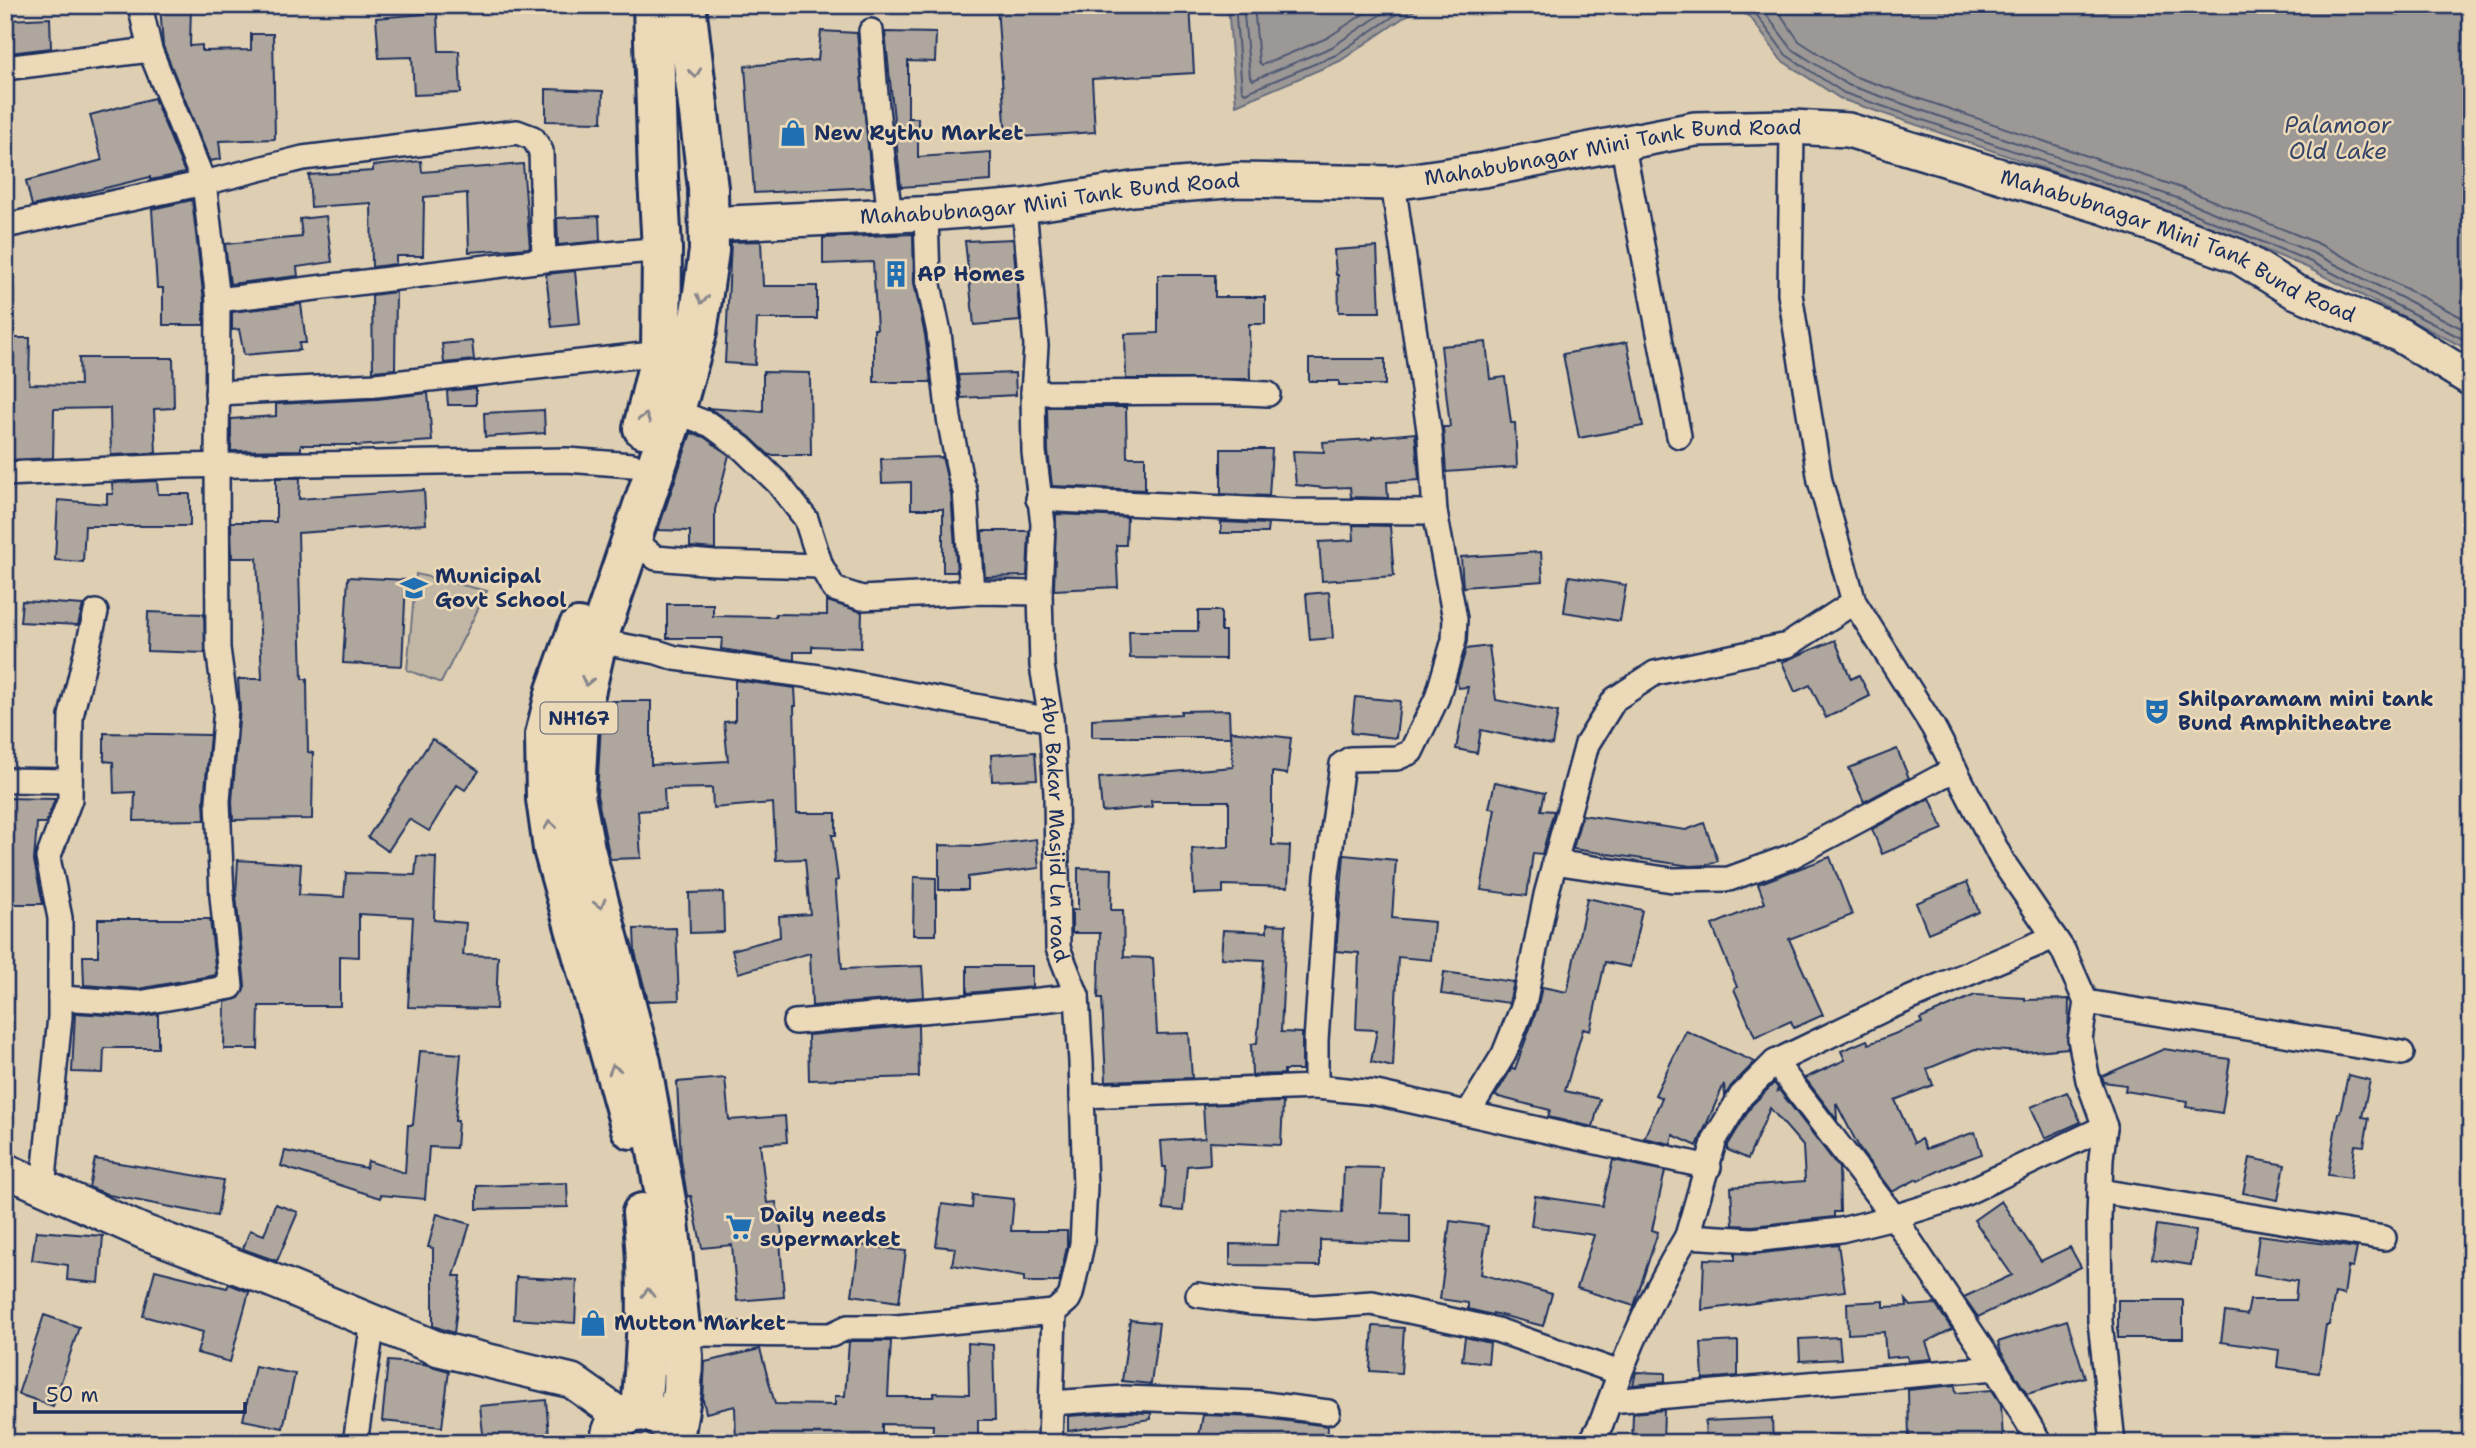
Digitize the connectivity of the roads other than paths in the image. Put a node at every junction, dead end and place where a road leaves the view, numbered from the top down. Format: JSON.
{"nodes":[{"id":1,"x":140,"y":5,"type":"edge"},
{"id":2,"x":653,"y":5,"type":"edge"},
{"id":3,"x":686,"y":5,"type":"edge"},
{"id":4,"x":871,"y":32,"type":"dead end"},
{"id":5,"x":150,"y":50,"type":"junction"},
{"id":6,"x":5,"y":68,"type":"edge"},
{"id":7,"x":1792,"y":127,"type":"junction"},
{"id":8,"x":1622,"y":142,"type":"junction"},
{"id":9,"x":204,"y":183,"type":"junction"},
{"id":10,"x":1393,"y":183,"type":"junction"},
{"id":11,"x":1024,"y":206,"type":"junction"},
{"id":12,"x":926,"y":214,"type":"junction"},
{"id":13,"x":890,"y":216,"type":"junction"},
{"id":14,"x":708,"y":224,"type":"junction"},
{"id":15,"x":5,"y":226,"type":"edge"},
{"id":16,"x":662,"y":238,"type":"junction"},
{"id":17,"x":544,"y":260,"type":"junction"},
{"id":18,"x":218,"y":300,"type":"junction"},
{"id":19,"x":661,"y":353,"type":"junction"},
{"id":20,"x":2471,"y":379,"type":"edge"},
{"id":21,"x":217,"y":393,"type":"junction"},
{"id":22,"x":1033,"y":393,"type":"junction"},
{"id":23,"x":1268,"y":394,"type":"dead end"},
{"id":24,"x":675,"y":411,"type":"junction"},
{"id":25,"x":1679,"y":436,"type":"dead end"},
{"id":26,"x":632,"y":465,"type":"junction"},
{"id":27,"x":216,"y":466,"type":"junction"},
{"id":28,"x":5,"y":474,"type":"edge"},
{"id":29,"x":1038,"y":499,"type":"junction"},
{"id":30,"x":1435,"y":512,"type":"junction"},
{"id":31,"x":632,"y":538,"type":"junction"},
{"id":32,"x":821,"y":566,"type":"junction"},
{"id":33,"x":972,"y":592,"type":"junction"},
{"id":34,"x":1040,"y":593,"type":"junction"},
{"id":35,"x":1854,"y":602,"type":"junction"},
{"id":36,"x":96,"y":612,"type":"dead end"},
{"id":37,"x":597,"y":641,"type":"junction"},
{"id":38,"x":1051,"y":720,"type":"junction"},
{"id":39,"x":1955,"y":769,"type":"junction"},
{"id":40,"x":5,"y":780,"type":"edge"},
{"id":41,"x":69,"y":781,"type":"junction"},
{"id":42,"x":1554,"y":862,"type":"junction"},
{"id":43,"x":2054,"y":937,"type":"junction"},
{"id":44,"x":1077,"y":996,"type":"junction"},
{"id":45,"x":60,"y":998,"type":"junction"},
{"id":46,"x":2086,"y":1002,"type":"junction"},
{"id":47,"x":795,"y":1022,"type":"dead end"},
{"id":48,"x":2402,"y":1053,"type":"dead end"},
{"id":49,"x":1775,"y":1062,"type":"junction"},
{"id":50,"x":1316,"y":1087,"type":"junction"},
{"id":51,"x":1082,"y":1096,"type":"junction"},
{"id":52,"x":1468,"y":1112,"type":"junction"},
{"id":53,"x":2105,"y":1127,"type":"junction"},
{"id":54,"x":1709,"y":1167,"type":"junction"},
{"id":55,"x":5,"y":1170,"type":"edge"},
{"id":56,"x":43,"y":1186,"type":"junction"},
{"id":57,"x":2100,"y":1191,"type":"junction"},
{"id":58,"x":1894,"y":1217,"type":"junction"},
{"id":59,"x":1687,"y":1236,"type":"junction"},
{"id":60,"x":2384,"y":1238,"type":"dead end"},
{"id":61,"x":1198,"y":1295,"type":"dead end"},
{"id":62,"x":1054,"y":1312,"type":"junction"},
{"id":63,"x":373,"y":1322,"type":"junction"},
{"id":64,"x":681,"y":1334,"type":"junction"},
{"id":65,"x":1995,"y":1368,"type":"junction"},
{"id":66,"x":1620,"y":1373,"type":"junction"},
{"id":67,"x":1610,"y":1401,"type":"junction"},
{"id":68,"x":1051,"y":1403,"type":"junction"},
{"id":69,"x":1328,"y":1412,"type":"dead end"},
{"id":70,"x":625,"y":1423,"type":"edge"},
{"id":71,"x":674,"y":1441,"type":"edge"},
{"id":72,"x":355,"y":1443,"type":"edge"},
{"id":73,"x":1050,"y":1443,"type":"edge"},
{"id":74,"x":1590,"y":1443,"type":"edge"},
{"id":75,"x":2039,"y":1443,"type":"edge"},
{"id":76,"x":2113,"y":1443,"type":"edge"}],
"edges":[{"from":1,"to":5,"type":"street"},
{"from":2,"to":16,"type":"highway","number":"NH167"},
{"from":3,"to":14,"type":"highway","number":"NH167","one_way":true},
{"from":4,"to":13,"type":"street"},
{"from":5,"to":6,"type":"street"},
{"from":5,"to":9,"type":"street"},
{"from":7,"to":8,"type":"street","name":"Mahabubnagar Mini Tank Bund Road"},
{"from":7,"to":20,"type":"street","name":"Mahabubnagar Mini Tank Bund Road"},
{"from":7,"to":35,"type":"street"},
{"from":8,"to":10,"type":"street","name":"Mahabubnagar Mini Tank Bund Road"},
{"from":8,"to":25,"type":"street"},
{"from":9,"to":15,"type":"street"},
{"from":9,"to":17,"type":"street"},
{"from":9,"to":18,"type":"street"},
{"from":10,"to":11,"type":"street","name":"Mahabubnagar Mini Tank Bund Road"},
{"from":10,"to":30,"type":"street"},
{"from":11,"to":12,"type":"street","name":"Mahabubnagar Mini Tank Bund Road"},
{"from":11,"to":22,"type":"street","name":"Abu Bakar Masjid Ln road"},
{"from":12,"to":13,"type":"street","name":"Mahabubnagar Mini Tank Bund Road"},
{"from":12,"to":33,"type":"street"},
{"from":13,"to":14,"type":"street","name":"Mahabubnagar Mini Tank Bund Road"},
{"from":14,"to":16,"type":"highway"},
{"from":14,"to":24,"type":"highway","number":"NH167","one_way":true},
{"from":16,"to":17,"type":"street"},
{"from":16,"to":19,"type":"highway","number":"NH167"},
{"from":17,"to":18,"type":"street"},
{"from":18,"to":21,"type":"street"},
{"from":19,"to":21,"type":"street"},
{"from":26,"to":19,"type":"highway","number":"NH167","one_way":true},
{"from":21,"to":27,"type":"street"},
{"from":22,"to":23,"type":"street"},
{"from":22,"to":29,"type":"street","name":"Abu Bakar Masjid Ln road"},
{"from":24,"to":31,"type":"highway","number":"NH167"},
{"from":24,"to":32,"type":"street"},
{"from":26,"to":27,"type":"street"},
{"from":70,"to":26,"type":"highway","number":"NH167","one_way":true},
{"from":27,"to":28,"type":"street"},
{"from":27,"to":45,"type":"street"},
{"from":29,"to":30,"type":"street"},
{"from":29,"to":34,"type":"street","name":"Abu Bakar Masjid Ln road"},
{"from":30,"to":50,"type":"street"},
{"from":31,"to":32,"type":"street"},
{"from":31,"to":37,"type":"highway","number":"NH167"},
{"from":32,"to":33,"type":"street"},
{"from":33,"to":34,"type":"street"},
{"from":34,"to":38,"type":"street","name":"Abu Bakar Masjid Ln road"},
{"from":35,"to":39,"type":"street"},
{"from":35,"to":42,"type":"street"},
{"from":36,"to":41,"type":"street"},
{"from":37,"to":38,"type":"street"},
{"from":37,"to":64,"type":"highway","number":"NH167","one_way":true},
{"from":38,"to":44,"type":"street","name":"Abu Bakar Masjid Ln road"},
{"from":39,"to":42,"type":"street"},
{"from":39,"to":43,"type":"street"},
{"from":40,"to":41,"type":"street"},
{"from":41,"to":45,"type":"street"},
{"from":42,"to":52,"type":"street"},
{"from":43,"to":46,"type":"street"},
{"from":43,"to":49,"type":"street"},
{"from":44,"to":47,"type":"street"},
{"from":44,"to":51,"type":"street","name":"Abu Bakar Masjid Ln road"},
{"from":45,"to":56,"type":"street"},
{"from":46,"to":48,"type":"street"},
{"from":46,"to":53,"type":"street"},
{"from":49,"to":54,"type":"street"},
{"from":49,"to":58,"type":"street"},
{"from":50,"to":51,"type":"street"},
{"from":50,"to":52,"type":"street"},
{"from":51,"to":62,"type":"street","name":"Abu Bakar Masjid Ln road"},
{"from":52,"to":54,"type":"street"},
{"from":53,"to":57,"type":"street"},
{"from":53,"to":58,"type":"street"},
{"from":54,"to":59,"type":"street"},
{"from":55,"to":56,"type":"street"},
{"from":56,"to":63,"type":"street"},
{"from":57,"to":60,"type":"street"},
{"from":57,"to":76,"type":"street"},
{"from":58,"to":59,"type":"street"},
{"from":58,"to":65,"type":"street"},
{"from":59,"to":66,"type":"street"},
{"from":61,"to":66,"type":"street"},
{"from":62,"to":64,"type":"street"},
{"from":62,"to":68,"type":"street"},
{"from":63,"to":70,"type":"street"},
{"from":63,"to":72,"type":"street"},
{"from":64,"to":71,"type":"highway","number":"NH167"},
{"from":65,"to":67,"type":"street"},
{"from":65,"to":75,"type":"street"},
{"from":66,"to":67,"type":"street"},
{"from":67,"to":74,"type":"street"},
{"from":68,"to":69,"type":"street"},
{"from":68,"to":73,"type":"street"},
{"from":70,"to":71,"type":"highway","number":"NH167"}]}
